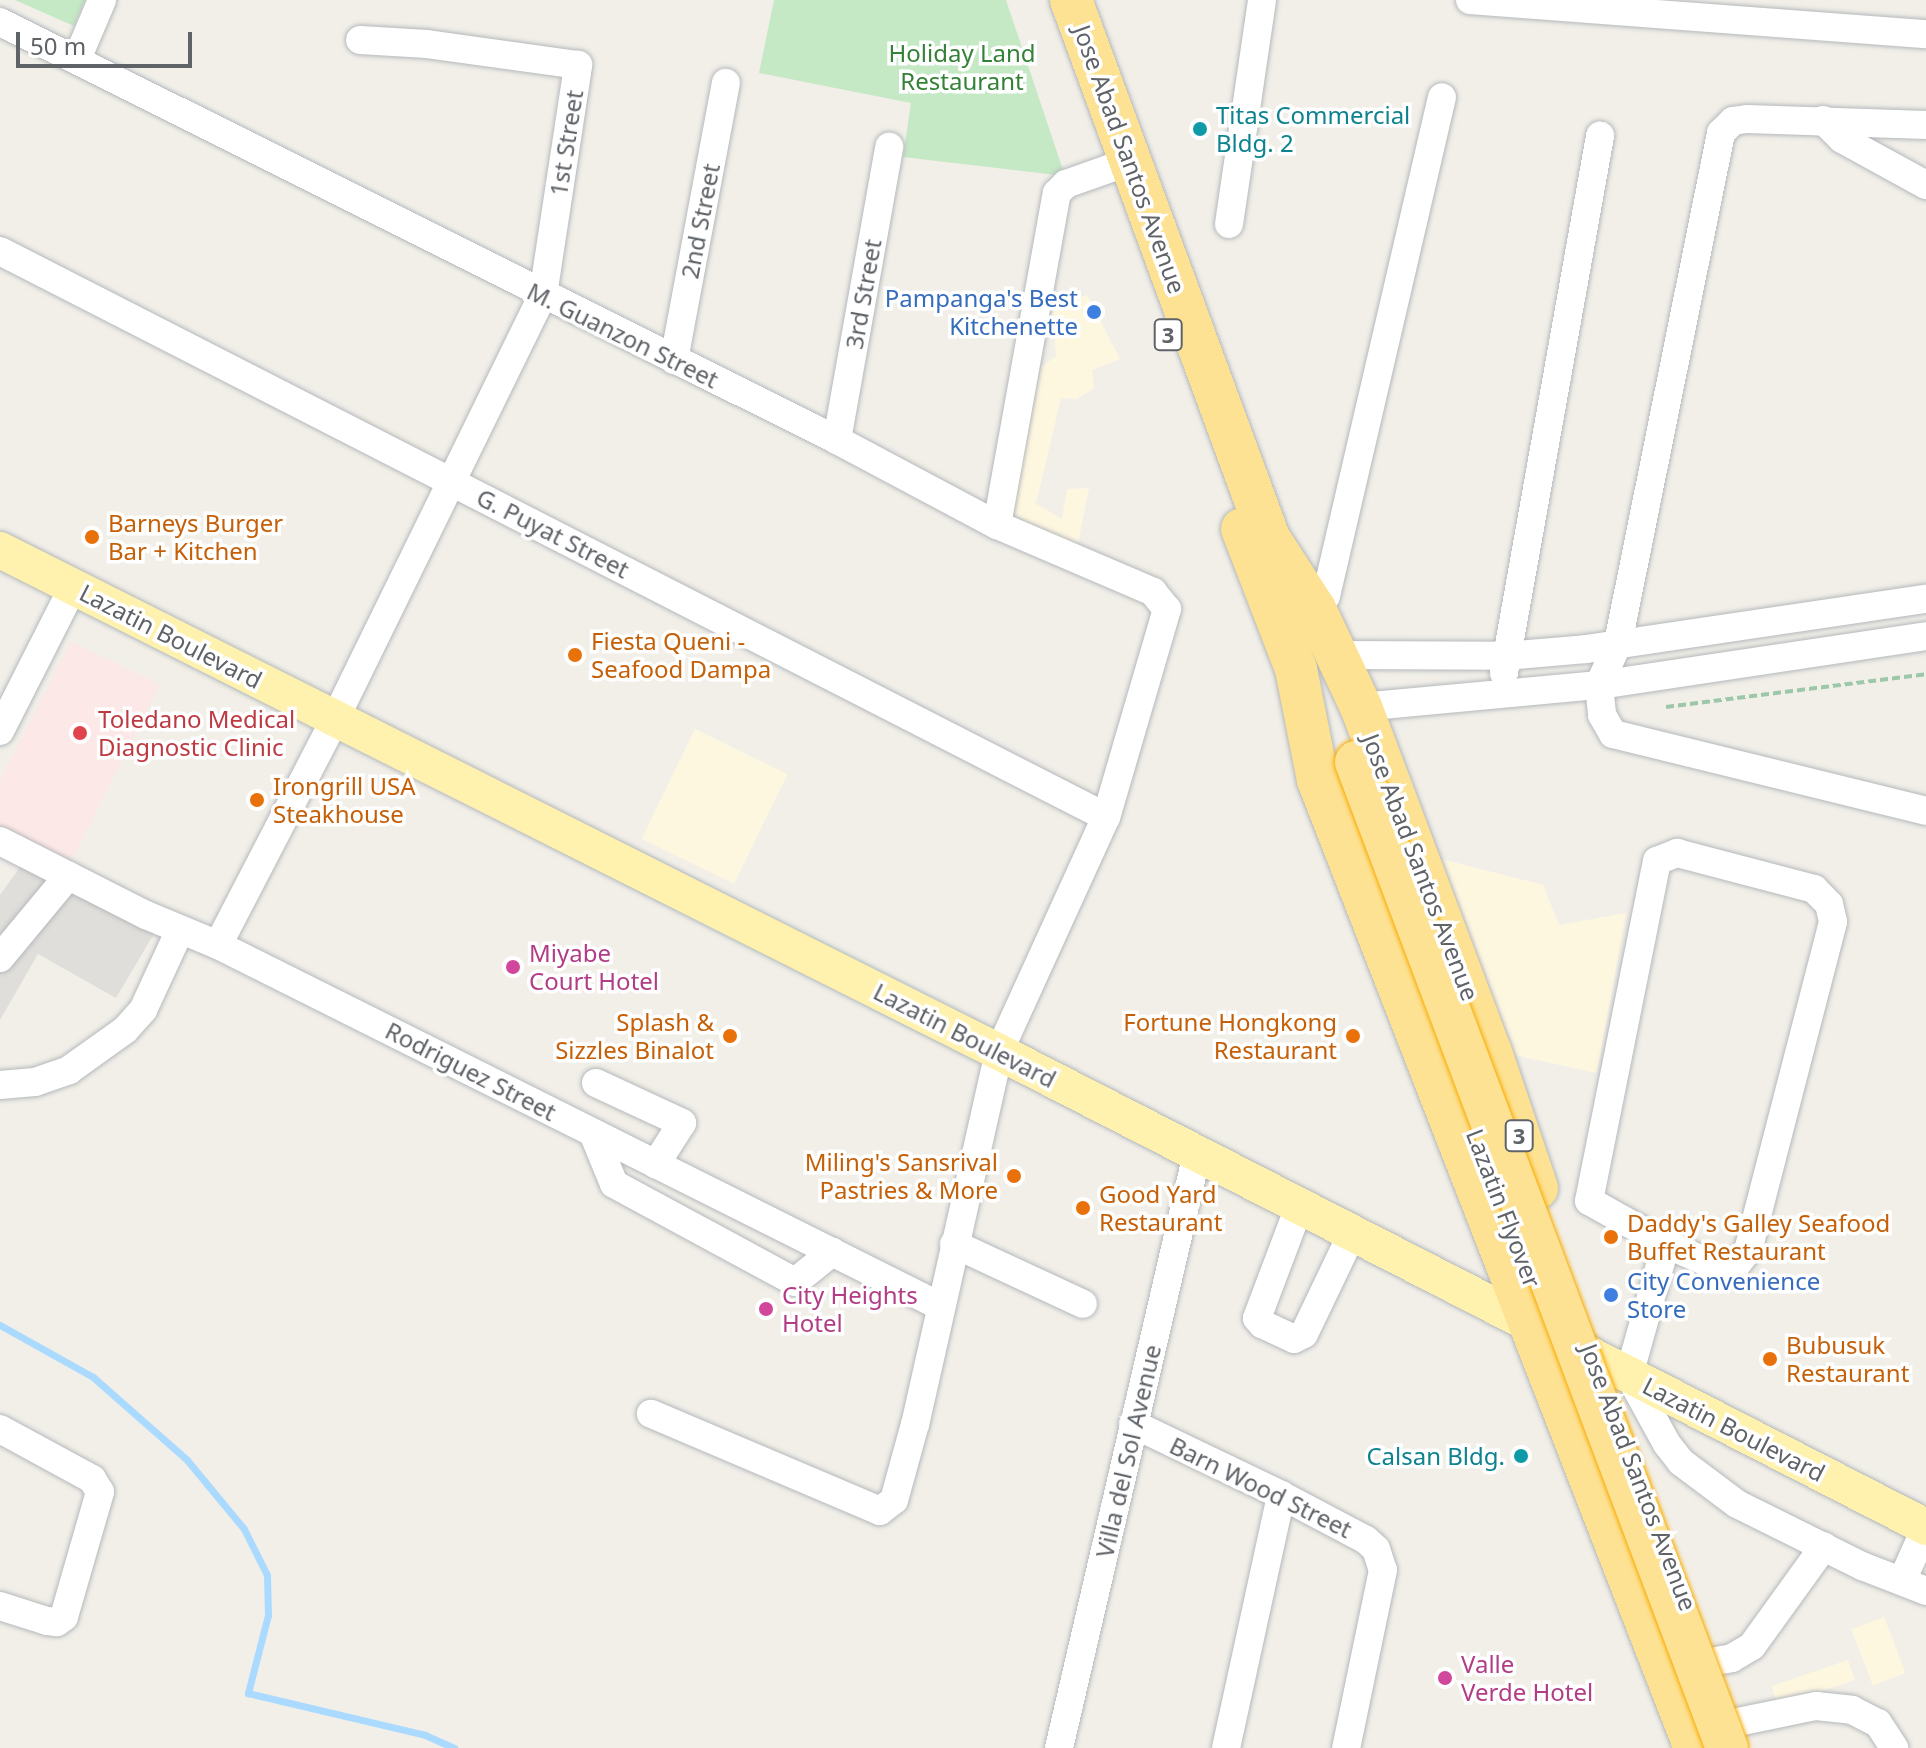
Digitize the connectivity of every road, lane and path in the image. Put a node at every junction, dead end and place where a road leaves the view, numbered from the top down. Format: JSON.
{"nodes":[{"id":1,"x":102,"y":0,"type":"edge"},
{"id":2,"x":1042,"y":0,"type":"edge"},
{"id":3,"x":1071,"y":0,"type":"edge"},
{"id":4,"x":1262,"y":0,"type":"edge"},
{"id":5,"x":1470,"y":0,"type":"edge"},
{"id":6,"x":1518,"y":1,"type":"edge"},
{"id":7,"x":0,"y":22,"type":"edge"},
{"id":8,"x":1926,"y":34,"type":"edge"},
{"id":9,"x":360,"y":40,"type":"dead end"},
{"id":10,"x":77,"y":59,"type":"junction"},
{"id":11,"x":726,"y":83,"type":"dead end"},
{"id":12,"x":1442,"y":97,"type":"dead end"},
{"id":13,"x":1823,"y":120,"type":"junction"},
{"id":14,"x":1926,"y":125,"type":"edge"},
{"id":15,"x":1600,"y":136,"type":"dead end"},
{"id":16,"x":889,"y":147,"type":"dead end"},
{"id":17,"x":1118,"y":164,"type":"junction"},
{"id":18,"x":1926,"y":185,"type":"edge"},
{"id":19,"x":1229,"y":224,"type":"dead end"},
{"id":20,"x":0,"y":251,"type":"edge"},
{"id":21,"x":543,"y":295,"type":"junction"},
{"id":22,"x":674,"y":360,"type":"junction"},
{"id":23,"x":837,"y":440,"type":"junction"},
{"id":24,"x":452,"y":481,"type":"junction"},
{"id":25,"x":997,"y":525,"type":"junction"},
{"id":26,"x":1269,"y":538,"type":"junction"},
{"id":27,"x":0,"y":550,"type":"edge"},
{"id":28,"x":73,"y":587,"type":"junction"},
{"id":29,"x":1926,"y":599,"type":"edge"},
{"id":30,"x":1315,"y":609,"type":"junction"},
{"id":31,"x":1926,"y":636,"type":"edge"},
{"id":32,"x":1618,"y":643,"type":"junction"},
{"id":33,"x":1339,"y":655,"type":"junction"},
{"id":34,"x":1505,"y":656,"type":"junction"},
{"id":35,"x":1296,"y":669,"type":"junction"},
{"id":36,"x":1926,"y":674,"type":"edge"},
{"id":37,"x":1599,"y":685,"type":"junction"},
{"id":38,"x":1503,"y":694,"type":"junction"},
{"id":39,"x":1361,"y":707,"type":"junction"},
{"id":40,"x":1666,"y":707,"type":"dead end"},
{"id":41,"x":335,"y":719,"type":"junction"},
{"id":42,"x":0,"y":731,"type":"edge"},
{"id":43,"x":1347,"y":766,"type":"junction"},
{"id":44,"x":1926,"y":811,"type":"edge"},
{"id":45,"x":1106,"y":817,"type":"junction"},
{"id":46,"x":0,"y":841,"type":"edge"},
{"id":47,"x":68,"y":876,"type":"junction"},
{"id":48,"x":180,"y":930,"type":"junction"},
{"id":49,"x":218,"y":945,"type":"junction"},
{"id":50,"x":0,"y":958,"type":"edge"},
{"id":51,"x":999,"y":1052,"type":"junction"},
{"id":52,"x":596,"y":1083,"type":"dead end"},
{"id":53,"x":0,"y":1085,"type":"edge"},
{"id":54,"x":593,"y":1133,"type":"junction"},
{"id":55,"x":1197,"y":1154,"type":"junction"},
{"id":56,"x":656,"y":1164,"type":"junction"},
{"id":57,"x":1299,"y":1207,"type":"junction"},
{"id":58,"x":1352,"y":1234,"type":"junction"},
{"id":59,"x":954,"y":1244,"type":"junction"},
{"id":60,"x":1666,"y":1244,"type":"junction"},
{"id":61,"x":832,"y":1252,"type":"junction"},
{"id":62,"x":1083,"y":1304,"type":"dead end"},
{"id":63,"x":940,"y":1306,"type":"junction"},
{"id":64,"x":1531,"y":1327,"type":"junction"},
{"id":65,"x":1584,"y":1344,"type":"junction"},
{"id":66,"x":1629,"y":1375,"type":"junction"},
{"id":67,"x":1556,"y":1388,"type":"junction"},
{"id":68,"x":651,"y":1414,"type":"dead end"},
{"id":69,"x":1133,"y":1424,"type":"junction"},
{"id":70,"x":0,"y":1429,"type":"edge"},
{"id":71,"x":1281,"y":1495,"type":"junction"},
{"id":72,"x":1926,"y":1527,"type":"edge"},
{"id":73,"x":1824,"y":1546,"type":"junction"},
{"id":74,"x":1914,"y":1586,"type":"edge"},
{"id":75,"x":0,"y":1606,"type":"edge"},
{"id":76,"x":1710,"y":1662,"type":"junction"},
{"id":77,"x":1728,"y":1742,"type":"edge"},
{"id":78,"x":1059,"y":1748,"type":"edge"},
{"id":79,"x":1226,"y":1748,"type":"edge"},
{"id":80,"x":1346,"y":1748,"type":"edge"},
{"id":81,"x":1695,"y":1748,"type":"edge"},
{"id":82,"x":1894,"y":1748,"type":"edge"}],
"edges":[{"from":1,"to":10,"type":"street"},
{"from":2,"to":17,"type":"highway","name":"Jose Abad Santos Avenue","number":"3"},
{"from":3,"to":17,"type":"highway","name":"Jose Abad Santos Avenue","number":"3"},
{"from":4,"to":19,"type":"street"},
{"from":5,"to":6,"type":"street"},
{"from":6,"to":8,"type":"street"},
{"from":7,"to":10,"type":"street","name":"M. Guanzon Street"},
{"from":9,"to":21,"type":"street","name":"1st Street"},
{"from":10,"to":21,"type":"street","name":"M. Guanzon Street"},
{"from":11,"to":22,"type":"street","name":"2nd Street"},
{"from":12,"to":30,"type":"street"},
{"from":13,"to":14,"type":"street"},
{"from":13,"to":18,"type":"street"},
{"from":13,"to":32,"type":"street"},
{"from":15,"to":34,"type":"street"},
{"from":16,"to":23,"type":"street","name":"3rd Street"},
{"from":17,"to":25,"type":"street"},
{"from":17,"to":26,"type":"highway","name":"Jose Abad Santos Avenue","number":"3"},
{"from":17,"to":35,"type":"highway","name":"Jose Abad Santos Avenue","number":"3"},
{"from":20,"to":24,"type":"street","name":"G. Puyat Street"},
{"from":21,"to":22,"type":"street","name":"M. Guanzon Street"},
{"from":21,"to":24,"type":"street"},
{"from":22,"to":23,"type":"street","name":"M. Guanzon Street"},
{"from":23,"to":25,"type":"street","name":"M. Guanzon Street"},
{"from":24,"to":41,"type":"street"},
{"from":24,"to":45,"type":"street","name":"G. Puyat Street"},
{"from":25,"to":45,"type":"street","name":"M. Guanzon Street"},
{"from":26,"to":30,"type":"highway","name":"Jose Abad Santos Avenue","number":"3"},
{"from":26,"to":43,"type":"highway","name":"Lazatin Flyover","number":"3"},
{"from":27,"to":28,"type":"main road","name":"Lazatin Boulevard"},
{"from":28,"to":41,"type":"main road","name":"Lazatin Boulevard"},
{"from":28,"to":42,"type":"street"},
{"from":29,"to":32,"type":"street"},
{"from":30,"to":33,"type":"highway","name":"Jose Abad Santos Avenue","number":"3"},
{"from":31,"to":37,"type":"street"},
{"from":32,"to":34,"type":"street"},
{"from":32,"to":37,"type":"street"},
{"from":33,"to":34,"type":"street"},
{"from":33,"to":39,"type":"highway","name":"Jose Abad Santos Avenue","number":"3"},
{"from":34,"to":38,"type":"street"},
{"from":35,"to":43,"type":"highway","name":"Lazatin Flyover","number":"3"},
{"from":35,"to":64,"type":"highway","name":"Jose Abad Santos Avenue","number":"3"},
{"from":36,"to":40,"type":"path"},
{"from":37,"to":38,"type":"street"},
{"from":37,"to":44,"type":"street"},
{"from":38,"to":39,"type":"street"},
{"from":39,"to":65,"type":"highway","name":"Jose Abad Santos Avenue","number":"3"},
{"from":41,"to":49,"type":"street"},
{"from":41,"to":51,"type":"main road","name":"Lazatin Boulevard"},
{"from":43,"to":77,"type":"highway","name":"Lazatin Flyover","number":"3"},
{"from":45,"to":51,"type":"street"},
{"from":46,"to":47,"type":"street","name":"Rodriguez Street"},
{"from":47,"to":48,"type":"street","name":"Rodriguez Street"},
{"from":47,"to":50,"type":"street"},
{"from":48,"to":49,"type":"street","name":"Rodriguez Street"},
{"from":48,"to":53,"type":"street"},
{"from":49,"to":54,"type":"street","name":"Rodriguez Street"},
{"from":51,"to":55,"type":"main road","name":"Lazatin Boulevard"},
{"from":51,"to":59,"type":"street"},
{"from":52,"to":56,"type":"street"},
{"from":54,"to":56,"type":"street","name":"Rodriguez Street"},
{"from":54,"to":61,"type":"street"},
{"from":55,"to":57,"type":"main road","name":"Lazatin Boulevard"},
{"from":55,"to":69,"type":"street","name":"Villa del Sol Avenue"},
{"from":56,"to":61,"type":"street","name":"Rodriguez Street"},
{"from":57,"to":58,"type":"main road","name":"Lazatin Boulevard"},
{"from":57,"to":58,"type":"street"},
{"from":58,"to":64,"type":"main road","name":"Lazatin Boulevard"},
{"from":59,"to":62,"type":"street"},
{"from":59,"to":63,"type":"street"},
{"from":60,"to":60,"type":"street"},
{"from":60,"to":66,"type":"street"},
{"from":61,"to":63,"type":"street","name":"Rodriguez Street"},
{"from":63,"to":68,"type":"street"},
{"from":64,"to":65,"type":"main road","name":"Lazatin Boulevard"},
{"from":64,"to":67,"type":"highway","name":"Jose Abad Santos Avenue","number":"3"},
{"from":65,"to":66,"type":"main road","name":"Lazatin Boulevard"},
{"from":65,"to":67,"type":"highway"},
{"from":65,"to":76,"type":"highway","name":"Jose Abad Santos Avenue","number":"3"},
{"from":66,"to":72,"type":"main road","name":"Lazatin Boulevard"},
{"from":66,"to":73,"type":"street"},
{"from":67,"to":81,"type":"highway","name":"Jose Abad Santos Avenue","number":"3"},
{"from":69,"to":71,"type":"street","name":"Barn Wood Street"},
{"from":69,"to":78,"type":"street","name":"Villa del Sol Avenue"},
{"from":70,"to":75,"type":"street"},
{"from":71,"to":79,"type":"street"},
{"from":71,"to":80,"type":"street","name":"Barn Wood Street"},
{"from":72,"to":74,"type":"street"},
{"from":73,"to":74,"type":"street"},
{"from":73,"to":76,"type":"street"},
{"from":76,"to":77,"type":"highway","name":"Jose Abad Santos Avenue","number":"3"},
{"from":77,"to":82,"type":"street"}]}
